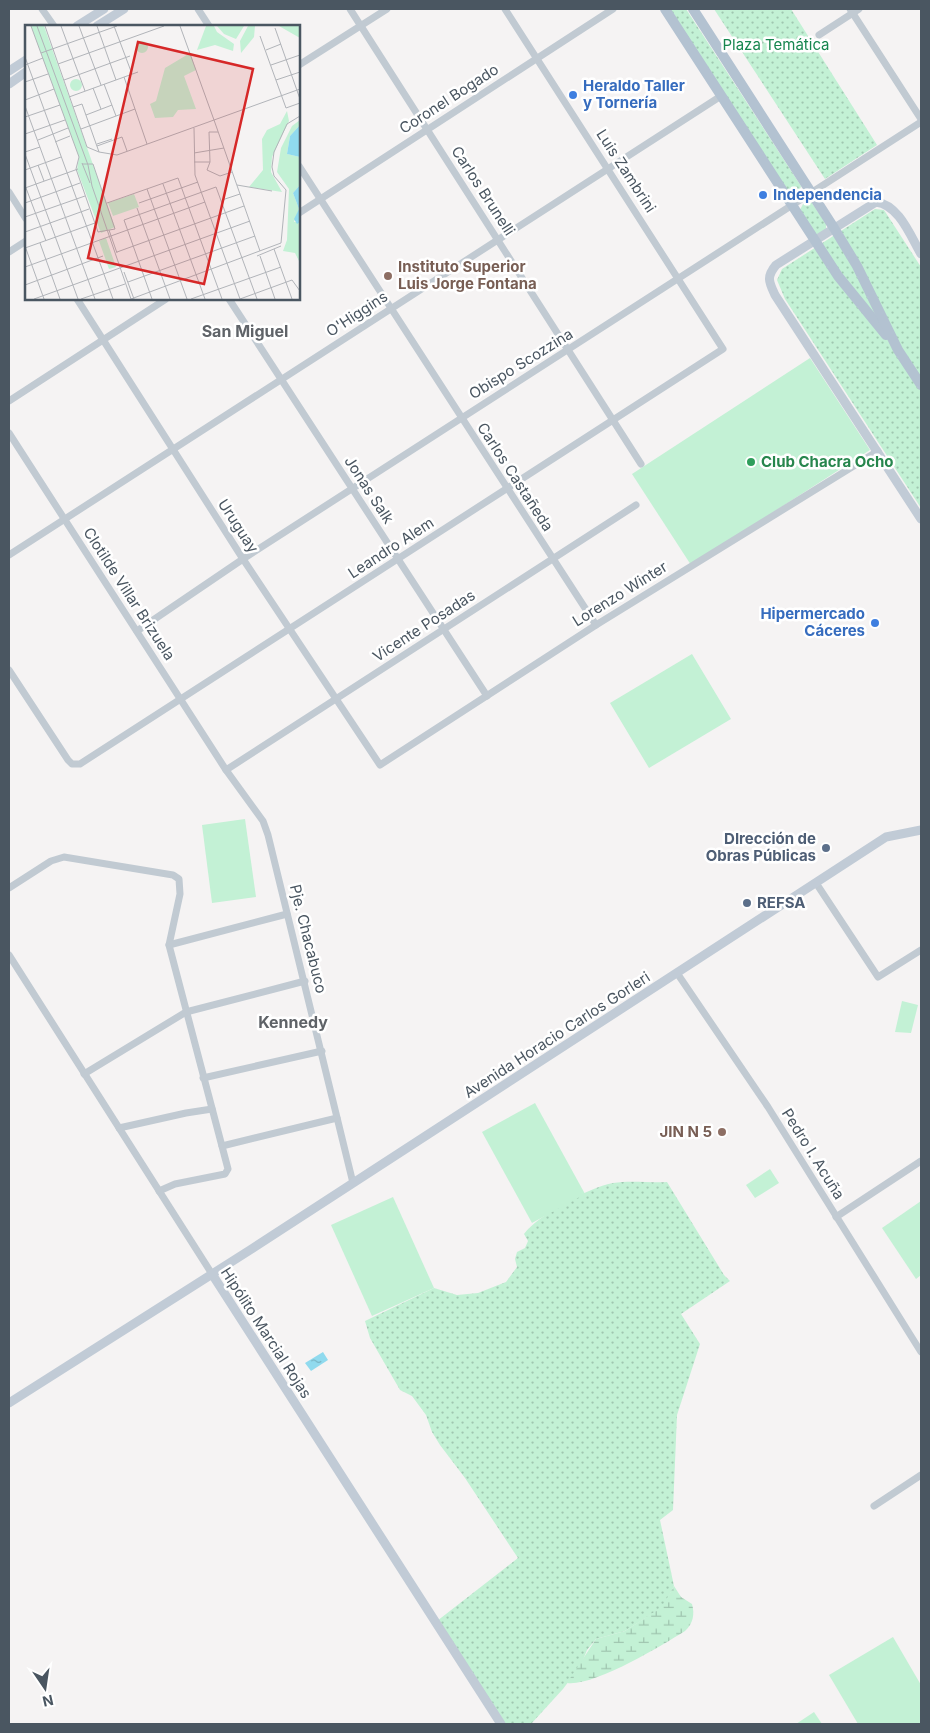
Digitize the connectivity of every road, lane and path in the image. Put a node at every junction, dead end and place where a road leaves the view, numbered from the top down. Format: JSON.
{"nodes":[{"id":1,"x":42,"y":9,"type":"edge"},
{"id":2,"x":104,"y":9,"type":"edge"},
{"id":3,"x":124,"y":9,"type":"edge"},
{"id":4,"x":198,"y":9,"type":"edge"},
{"id":5,"x":350,"y":9,"type":"edge"},
{"id":6,"x":387,"y":9,"type":"edge"},
{"id":7,"x":505,"y":9,"type":"edge"},
{"id":8,"x":614,"y":9,"type":"edge"},
{"id":9,"x":665,"y":9,"type":"edge"},
{"id":10,"x":693,"y":9,"type":"edge"},
{"id":11,"x":854,"y":10,"type":"edge"},
{"id":12,"x":53,"y":25,"type":"edge"},
{"id":13,"x":79,"y":25,"type":"edge"},
{"id":14,"x":99,"y":25,"type":"edge"},
{"id":15,"x":208,"y":25,"type":"edge"},
{"id":16,"x":360,"y":26,"type":"junction"},
{"id":17,"x":819,"y":35,"type":"dead end"},
{"id":18,"x":537,"y":58,"type":"junction"},
{"id":19,"x":25,"y":61,"type":"edge"},
{"id":20,"x":300,"y":64,"type":"edge"},
{"id":21,"x":9,"y":71,"type":"edge"},
{"id":22,"x":25,"y":73,"type":"edge"},
{"id":23,"x":9,"y":84,"type":"edge"},
{"id":24,"x":721,"y":96,"type":"junction"},
{"id":25,"x":921,"y":120,"type":"edge"},
{"id":26,"x":427,"y":129,"type":"junction"},
{"id":27,"x":300,"y":168,"type":"edge"},
{"id":28,"x":608,"y":169,"type":"junction"},
{"id":29,"x":9,"y":192,"type":"edge"},
{"id":30,"x":812,"y":193,"type":"junction"},
{"id":31,"x":320,"y":199,"type":"junction"},
{"id":32,"x":791,"y":206,"type":"junction"},
{"id":33,"x":300,"y":212,"type":"edge"},
{"id":34,"x":25,"y":217,"type":"edge"},
{"id":35,"x":834,"y":228,"type":"junction"},
{"id":36,"x":498,"y":240,"type":"junction"},
{"id":37,"x":815,"y":241,"type":"junction"},
{"id":38,"x":25,"y":242,"type":"edge"},
{"id":39,"x":9,"y":252,"type":"edge"},
{"id":40,"x":921,"y":254,"type":"edge"},
{"id":41,"x":679,"y":279,"type":"junction"},
{"id":42,"x":78,"y":300,"type":"edge"},
{"id":43,"x":164,"y":300,"type":"edge"},
{"id":44,"x":230,"y":300,"type":"edge"},
{"id":45,"x":390,"y":309,"type":"junction"},
{"id":46,"x":103,"y":339,"type":"junction"},
{"id":47,"x":723,"y":349,"type":"joint"},
{"id":48,"x":570,"y":350,"type":"junction"},
{"id":49,"x":898,"y":350,"type":"junction"},
{"id":50,"x":281,"y":380,"type":"junction"},
{"id":51,"x":921,"y":385,"type":"edge"},
{"id":52,"x":9,"y":400,"type":"edge"},
{"id":53,"x":460,"y":418,"type":"junction"},
{"id":54,"x":613,"y":420,"type":"junction"},
{"id":55,"x":9,"y":433,"type":"edge"},
{"id":56,"x":173,"y":449,"type":"junction"},
{"id":57,"x":878,"y":451,"type":"junction"},
{"id":58,"x":641,"y":464,"type":"dead end"},
{"id":59,"x":352,"y":489,"type":"junction"},
{"id":60,"x":507,"y":490,"type":"junction"},
{"id":61,"x":636,"y":506,"type":"dead end"},
{"id":62,"x":64,"y":519,"type":"junction"},
{"id":63,"x":921,"y":519,"type":"edge"},
{"id":64,"x":9,"y":555,"type":"edge"},
{"id":65,"x":242,"y":559,"type":"junction"},
{"id":66,"x":552,"y":559,"type":"junction"},
{"id":67,"x":398,"y":560,"type":"junction"},
{"id":68,"x":596,"y":625,"type":"junction"},
{"id":69,"x":290,"y":630,"type":"junction"},
{"id":70,"x":444,"y":630,"type":"junction"},
{"id":71,"x":137,"y":631,"type":"junction"},
{"id":72,"x":9,"y":672,"type":"edge"},
{"id":73,"x":487,"y":696,"type":"junction"},
{"id":74,"x":336,"y":699,"type":"junction"},
{"id":75,"x":181,"y":700,"type":"junction"},
{"id":76,"x":380,"y":765,"type":"joint"},
{"id":77,"x":226,"y":770,"type":"junction"},
{"id":78,"x":921,"y":830,"type":"edge"},
{"id":79,"x":816,"y":883,"type":"junction"},
{"id":80,"x":9,"y":888,"type":"edge"},
{"id":81,"x":287,"y":914,"type":"junction"},
{"id":82,"x":169,"y":945,"type":"junction"},
{"id":83,"x":921,"y":950,"type":"edge"},
{"id":84,"x":9,"y":955,"type":"edge"},
{"id":85,"x":677,"y":973,"type":"junction"},
{"id":86,"x":305,"y":981,"type":"junction"},
{"id":87,"x":186,"y":1012,"type":"junction"},
{"id":88,"x":322,"y":1051,"type":"junction"},
{"id":89,"x":84,"y":1074,"type":"junction"},
{"id":90,"x":203,"y":1078,"type":"junction"},
{"id":91,"x":212,"y":1109,"type":"junction"},
{"id":92,"x":337,"y":1118,"type":"junction"},
{"id":93,"x":118,"y":1128,"type":"junction"},
{"id":94,"x":222,"y":1146,"type":"junction"},
{"id":95,"x":921,"y":1161,"type":"edge"},
{"id":96,"x":353,"y":1184,"type":"junction"},
{"id":97,"x":159,"y":1191,"type":"junction"},
{"id":98,"x":836,"y":1217,"type":"junction"},
{"id":99,"x":212,"y":1274,"type":"junction"},
{"id":100,"x":921,"y":1352,"type":"edge"},
{"id":101,"x":9,"y":1403,"type":"edge"},
{"id":102,"x":920,"y":1478,"type":"edge"},
{"id":103,"x":874,"y":1506,"type":"dead end"},
{"id":104,"x":501,"y":1724,"type":"edge"}],
"edges":[{"from":1,"to":12,"type":"street"},
{"from":2,"to":13,"type":"main road"},
{"from":3,"to":14,"type":"main road"},
{"from":4,"to":15,"type":"street"},
{"from":5,"to":16,"type":"street","name":"Carlos Brunelli"},
{"from":6,"to":16,"type":"street"},
{"from":7,"to":18,"type":"street","name":"Luis Zambrini"},
{"from":8,"to":18,"type":"street","name":"Coronel Bogado"},
{"from":9,"to":24,"type":"main road"},
{"from":10,"to":30,"type":"main road"},
{"from":11,"to":17,"type":"street"},
{"from":11,"to":25,"type":"street"},
{"from":16,"to":20,"type":"street"},
{"from":16,"to":26,"type":"street","name":"Carlos Brunelli"},
{"from":18,"to":26,"type":"street","name":"Coronel Bogado"},
{"from":18,"to":28,"type":"street","name":"Luis Zambrini"},
{"from":19,"to":21,"type":"main road"},
{"from":22,"to":23,"type":"main road"},
{"from":24,"to":28,"type":"street","name":"O'Higgins"},
{"from":24,"to":32,"type":"main road"},
{"from":25,"to":30,"type":"street","name":"Obispo Scozzina"},
{"from":26,"to":31,"type":"street","name":"Coronel Bogado"},
{"from":26,"to":36,"type":"street","name":"Carlos Brunelli"},
{"from":27,"to":31,"type":"street","name":"Carlos Castañeda"},
{"from":28,"to":36,"type":"street","name":"O'Higgins"},
{"from":28,"to":41,"type":"street","name":"Luis Zambrini"},
{"from":29,"to":34,"type":"street"},
{"from":30,"to":32,"type":"street","name":"Obispo Scozzina"},
{"from":30,"to":35,"type":"main road"},
{"from":31,"to":33,"type":"street","name":"Coronel Bogado"},
{"from":31,"to":45,"type":"street","name":"Carlos Castañeda"},
{"from":32,"to":37,"type":"main road"},
{"from":32,"to":41,"type":"street","name":"Obispo Scozzina"},
{"from":35,"to":37,"type":"main road"},
{"from":35,"to":40,"type":"main road"},
{"from":35,"to":49,"type":"main road"},
{"from":36,"to":45,"type":"street","name":"O'Higgins"},
{"from":36,"to":48,"type":"street","name":"Carlos Brunelli"},
{"from":37,"to":49,"type":"main road"},
{"from":37,"to":57,"type":"main road"},
{"from":38,"to":39,"type":"street"},
{"from":41,"to":47,"type":"street","name":"Luis Zambrini"},
{"from":41,"to":48,"type":"street","name":"Obispo Scozzina"},
{"from":42,"to":46,"type":"street","name":"Uruguay"},
{"from":43,"to":46,"type":"street"},
{"from":44,"to":50,"type":"street","name":"Jonas Salk"},
{"from":45,"to":50,"type":"street","name":"O'Higgins"},
{"from":45,"to":53,"type":"street","name":"Carlos Castañeda"},
{"from":46,"to":52,"type":"street"},
{"from":46,"to":56,"type":"street","name":"Uruguay"},
{"from":47,"to":54,"type":"street","name":"Leandro Alem"},
{"from":48,"to":53,"type":"street","name":"Obispo Scozzina"},
{"from":48,"to":54,"type":"street","name":"Carlos Brunelli"},
{"from":49,"to":51,"type":"main road"},
{"from":50,"to":56,"type":"street","name":"O'Higgins"},
{"from":50,"to":59,"type":"street","name":"Jonas Salk"},
{"from":53,"to":59,"type":"street","name":"Obispo Scozzina"},
{"from":53,"to":60,"type":"street","name":"Carlos Castañeda"},
{"from":54,"to":58,"type":"street","name":"Carlos Brunelli"},
{"from":54,"to":60,"type":"street","name":"Leandro Alem"},
{"from":55,"to":62,"type":"street","name":"Clotilde Villar Brizuela"},
{"from":56,"to":62,"type":"street","name":"O'Higgins"},
{"from":56,"to":65,"type":"street","name":"Uruguay"},
{"from":57,"to":63,"type":"main road"},
{"from":57,"to":68,"type":"street","name":"Lorenzo Winter"},
{"from":59,"to":65,"type":"street","name":"Obispo Scozzina"},
{"from":59,"to":67,"type":"street","name":"Jonas Salk"},
{"from":60,"to":66,"type":"street","name":"Carlos Castañeda"},
{"from":60,"to":67,"type":"street","name":"Leandro Alem"},
{"from":61,"to":66,"type":"street","name":"Vicente Posadas"},
{"from":62,"to":64,"type":"street","name":"O'Higgins"},
{"from":62,"to":71,"type":"street","name":"Clotilde Villar Brizuela"},
{"from":65,"to":69,"type":"street","name":"Uruguay"},
{"from":65,"to":71,"type":"street","name":"Obispo Scozzina"},
{"from":66,"to":68,"type":"street","name":"Carlos Castañeda"},
{"from":66,"to":70,"type":"street","name":"Vicente Posadas"},
{"from":67,"to":69,"type":"street","name":"Leandro Alem"},
{"from":67,"to":70,"type":"street","name":"Jonas Salk"},
{"from":68,"to":73,"type":"street","name":"Lorenzo Winter"},
{"from":69,"to":74,"type":"street","name":"Uruguay"},
{"from":69,"to":75,"type":"street","name":"Leandro Alem"},
{"from":70,"to":73,"type":"street","name":"Jonas Salk"},
{"from":70,"to":74,"type":"street","name":"Vicente Posadas"},
{"from":71,"to":75,"type":"street","name":"Clotilde Villar Brizuela"},
{"from":72,"to":75,"type":"street","name":"Leandro Alem"},
{"from":73,"to":76,"type":"street","name":"Lorenzo Winter"},
{"from":74,"to":76,"type":"street","name":"Uruguay"},
{"from":74,"to":77,"type":"street","name":"Vicente Posadas"},
{"from":75,"to":77,"type":"street","name":"Clotilde Villar Brizuela"},
{"from":77,"to":81,"type":"street","name":"Pje. Chacabuco"},
{"from":78,"to":79,"type":"main road","name":"Avenida Horacio Carlos Gorleri"},
{"from":79,"to":83,"type":"street"},
{"from":79,"to":85,"type":"main road","name":"Avenida Horacio Carlos Gorleri"},
{"from":80,"to":82,"type":"street"},
{"from":81,"to":82,"type":"street"},
{"from":81,"to":86,"type":"street","name":"Pje. Chacabuco"},
{"from":82,"to":87,"type":"street"},
{"from":84,"to":89,"type":"street","name":"Hipólito Marcial Rojas"},
{"from":85,"to":96,"type":"main road","name":"Avenida Horacio Carlos Gorleri"},
{"from":85,"to":98,"type":"street","name":"Pedro I. Acuña"},
{"from":86,"to":87,"type":"street"},
{"from":86,"to":88,"type":"street","name":"Pje. Chacabuco"},
{"from":87,"to":89,"type":"street"},
{"from":87,"to":90,"type":"street"},
{"from":88,"to":90,"type":"street"},
{"from":88,"to":92,"type":"street","name":"Pje. Chacabuco"},
{"from":89,"to":93,"type":"street","name":"Hipólito Marcial Rojas"},
{"from":90,"to":91,"type":"street"},
{"from":91,"to":93,"type":"street"},
{"from":91,"to":94,"type":"street"},
{"from":92,"to":94,"type":"street"},
{"from":92,"to":96,"type":"street","name":"Pje. Chacabuco"},
{"from":93,"to":97,"type":"street","name":"Hipólito Marcial Rojas"},
{"from":94,"to":97,"type":"street"},
{"from":95,"to":98,"type":"street"},
{"from":96,"to":99,"type":"main road","name":"Avenida Horacio Carlos Gorleri"},
{"from":97,"to":99,"type":"street","name":"Hipólito Marcial Rojas"},
{"from":98,"to":100,"type":"street","name":"Pedro I. Acuña"},
{"from":99,"to":101,"type":"main road","name":"Avenida Horacio Carlos Gorleri"},
{"from":99,"to":104,"type":"main road","name":"Hipólito Marcial Rojas"},
{"from":102,"to":103,"type":"street"}]}
